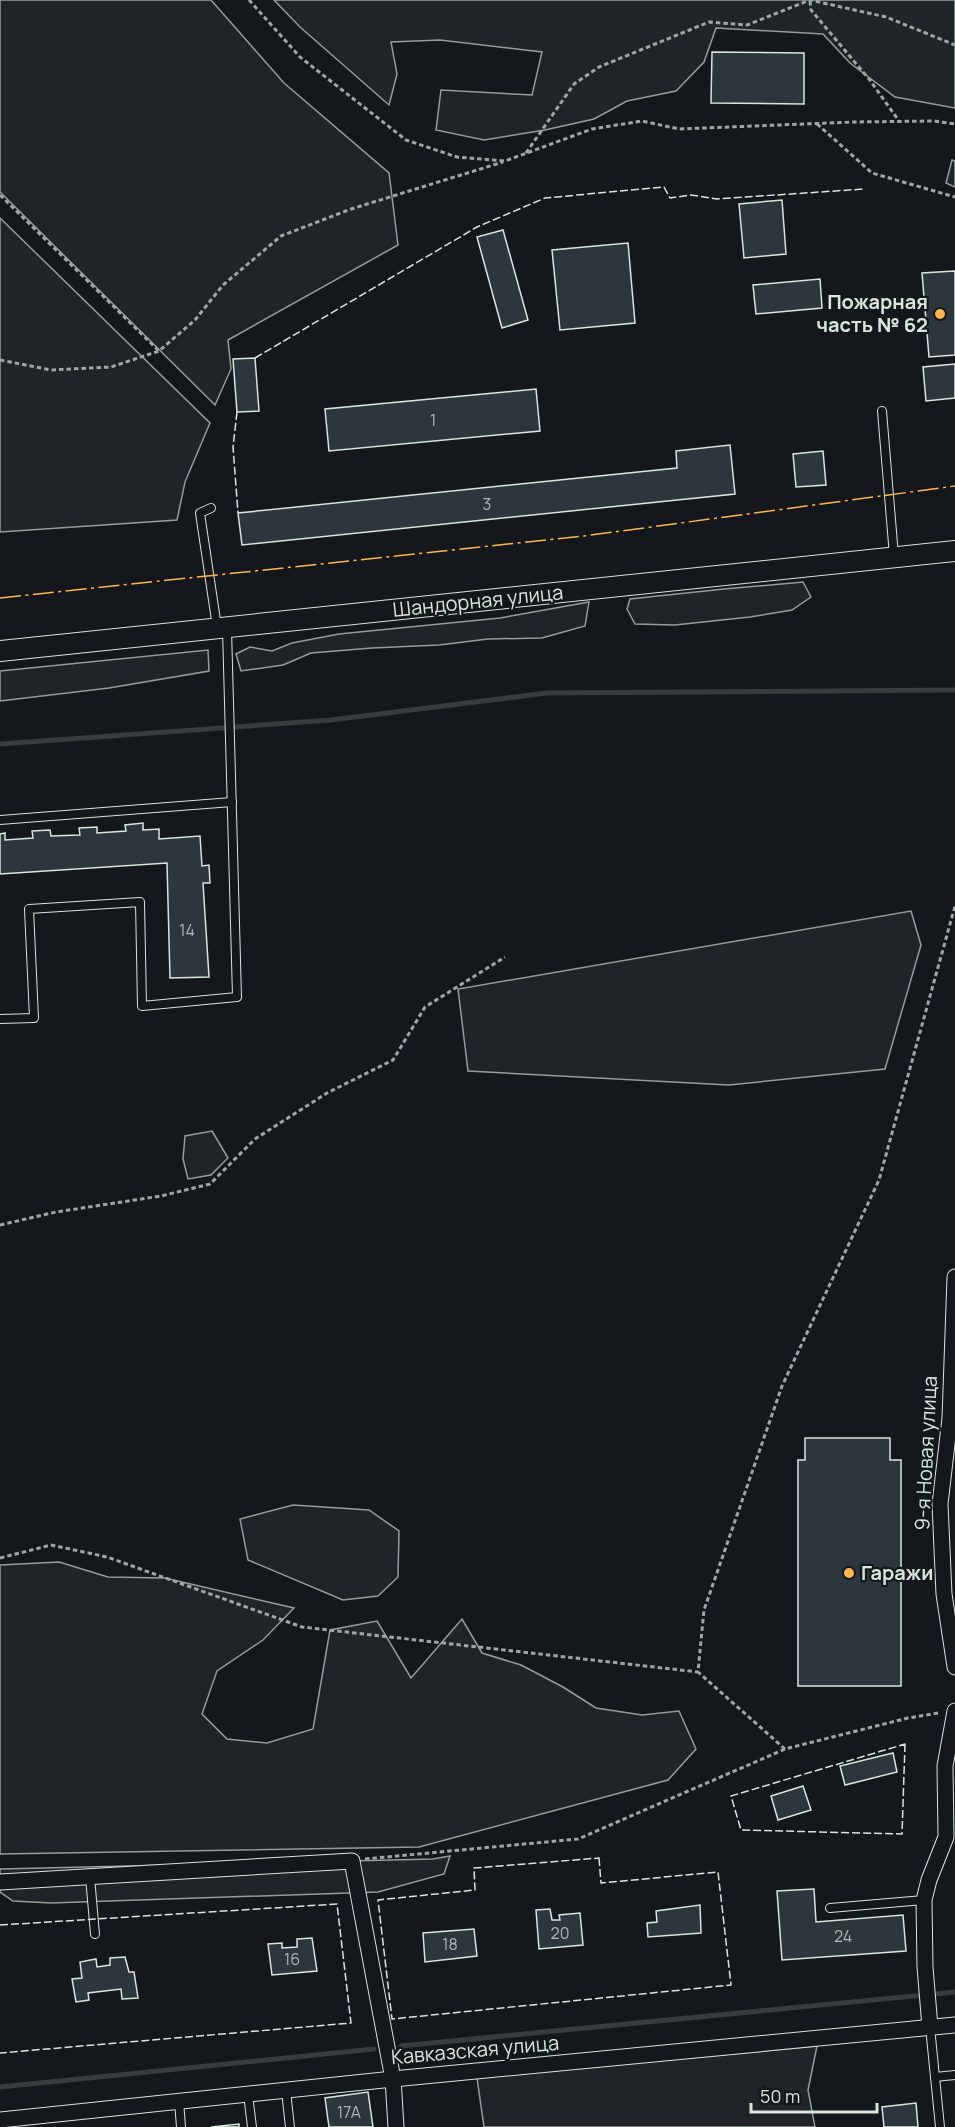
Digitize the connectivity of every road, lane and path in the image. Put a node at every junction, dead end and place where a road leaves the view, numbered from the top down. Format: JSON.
{"nodes":[{"id":1,"x":249,"y":0,"type":"edge"},
{"id":2,"x":810,"y":0,"type":"edge"},
{"id":3,"x":955,"y":45,"type":"edge"},
{"id":4,"x":899,"y":121,"type":"junction"},
{"id":5,"x":816,"y":124,"type":"junction"},
{"id":6,"x":955,"y":124,"type":"edge"},
{"id":7,"x":525,"y":154,"type":"junction"},
{"id":8,"x":505,"y":161,"type":"junction"},
{"id":9,"x":0,"y":195,"type":"edge"},
{"id":10,"x":955,"y":197,"type":"edge"},
{"id":11,"x":159,"y":351,"type":"junction"},
{"id":12,"x":0,"y":360,"type":"edge"},
{"id":13,"x":882,"y":411,"type":"dead end"},
{"id":14,"x":211,"y":508,"type":"dead end"},
{"id":15,"x":955,"y":551,"type":"edge"},
{"id":16,"x":894,"y":558,"type":"junction"},
{"id":17,"x":222,"y":628,"type":"junction"},
{"id":18,"x":0,"y":651,"type":"edge"},
{"id":19,"x":232,"y":802,"type":"junction"},
{"id":20,"x":0,"y":820,"type":"edge"},
{"id":21,"x":955,"y":906,"type":"edge"},
{"id":22,"x":505,"y":957,"type":"dead end"},
{"id":23,"x":0,"y":1019,"type":"edge"},
{"id":24,"x":0,"y":1225,"type":"edge"},
{"id":25,"x":955,"y":1277,"type":"edge"},
{"id":26,"x":0,"y":1558,"type":"edge"},
{"id":27,"x":950,"y":1594,"type":"edge"},
{"id":28,"x":955,"y":1667,"type":"edge"},
{"id":29,"x":698,"y":1672,"type":"junction"},
{"id":30,"x":949,"y":1712,"type":"edge"},
{"id":31,"x":785,"y":1749,"type":"junction"},
{"id":32,"x":955,"y":1823,"type":"edge"},
{"id":33,"x":946,"y":1837,"type":"junction"},
{"id":34,"x":352,"y":1861,"type":"junction"},
{"id":35,"x":90,"y":1876,"type":"junction"},
{"id":36,"x":0,"y":1882,"type":"edge"},
{"id":37,"x":924,"y":1900,"type":"junction"},
{"id":38,"x":830,"y":1908,"type":"dead end"},
{"id":39,"x":94,"y":1934,"type":"dead end"},
{"id":40,"x":930,"y":2021,"type":"junction"},
{"id":41,"x":955,"y":2025,"type":"edge"},
{"id":42,"x":955,"y":2075,"type":"edge"},
{"id":43,"x":935,"y":2077,"type":"junction"},
{"id":44,"x":393,"y":2079,"type":"junction"},
{"id":45,"x":286,"y":2091,"type":"junction"},
{"id":46,"x":248,"y":2094,"type":"junction"},
{"id":47,"x":179,"y":2102,"type":"junction"},
{"id":48,"x":0,"y":2120,"type":"edge"},
{"id":49,"x":181,"y":2127,"type":"edge"},
{"id":50,"x":252,"y":2127,"type":"edge"},
{"id":51,"x":290,"y":2127,"type":"edge"},
{"id":52,"x":396,"y":2127,"type":"edge"},
{"id":53,"x":940,"y":2127,"type":"edge"}],
"edges":[{"from":1,"to":8,"type":"path"},
{"from":2,"to":3,"type":"path"},
{"from":2,"to":4,"type":"path"},
{"from":2,"to":7,"type":"path"},
{"from":4,"to":5,"type":"path"},
{"from":4,"to":6,"type":"path"},
{"from":5,"to":7,"type":"path"},
{"from":5,"to":10,"type":"path"},
{"from":7,"to":8,"type":"path"},
{"from":8,"to":11,"type":"path"},
{"from":9,"to":11,"type":"path"},
{"from":11,"to":12,"type":"path"},
{"from":13,"to":16,"type":"lane"},
{"from":14,"to":17,"type":"lane"},
{"from":15,"to":16,"type":"street","name":"Шандорная улица"},
{"from":16,"to":17,"type":"street","name":"Шандорная улица"},
{"from":17,"to":18,"type":"street","name":"Шандорная улица"},
{"from":17,"to":19,"type":"lane"},
{"from":19,"to":20,"type":"lane"},
{"from":19,"to":23,"type":"lane"},
{"from":21,"to":29,"type":"path"},
{"from":22,"to":24,"type":"path"},
{"from":25,"to":27,"type":"street","name":"9-я Новая улица"},
{"from":26,"to":29,"type":"path"},
{"from":27,"to":28,"type":"street","name":"9-я Новая улица"},
{"from":29,"to":31,"type":"path"},
{"from":30,"to":31,"type":"path"},
{"from":30,"to":33,"type":"street"},
{"from":31,"to":34,"type":"path"},
{"from":32,"to":33,"type":"lane"},
{"from":33,"to":37,"type":"street"},
{"from":34,"to":35,"type":"street"},
{"from":34,"to":44,"type":"street"},
{"from":35,"to":36,"type":"street"},
{"from":35,"to":39,"type":"lane"},
{"from":37,"to":38,"type":"lane"},
{"from":37,"to":40,"type":"street"},
{"from":40,"to":41,"type":"street","name":"Кавказская улица"},
{"from":40,"to":43,"type":"lane"},
{"from":40,"to":44,"type":"street","name":"Кавказская улица"},
{"from":42,"to":43,"type":"lane"},
{"from":43,"to":53,"type":"lane"},
{"from":44,"to":45,"type":"street","name":"Кавказская улица"},
{"from":44,"to":52,"type":"street"},
{"from":45,"to":46,"type":"street","name":"Кавказская улица"},
{"from":45,"to":51,"type":"lane"},
{"from":46,"to":47,"type":"street","name":"Кавказская улица"},
{"from":46,"to":50,"type":"lane"},
{"from":47,"to":48,"type":"street","name":"Кавказская улица"},
{"from":47,"to":49,"type":"lane"}]}
